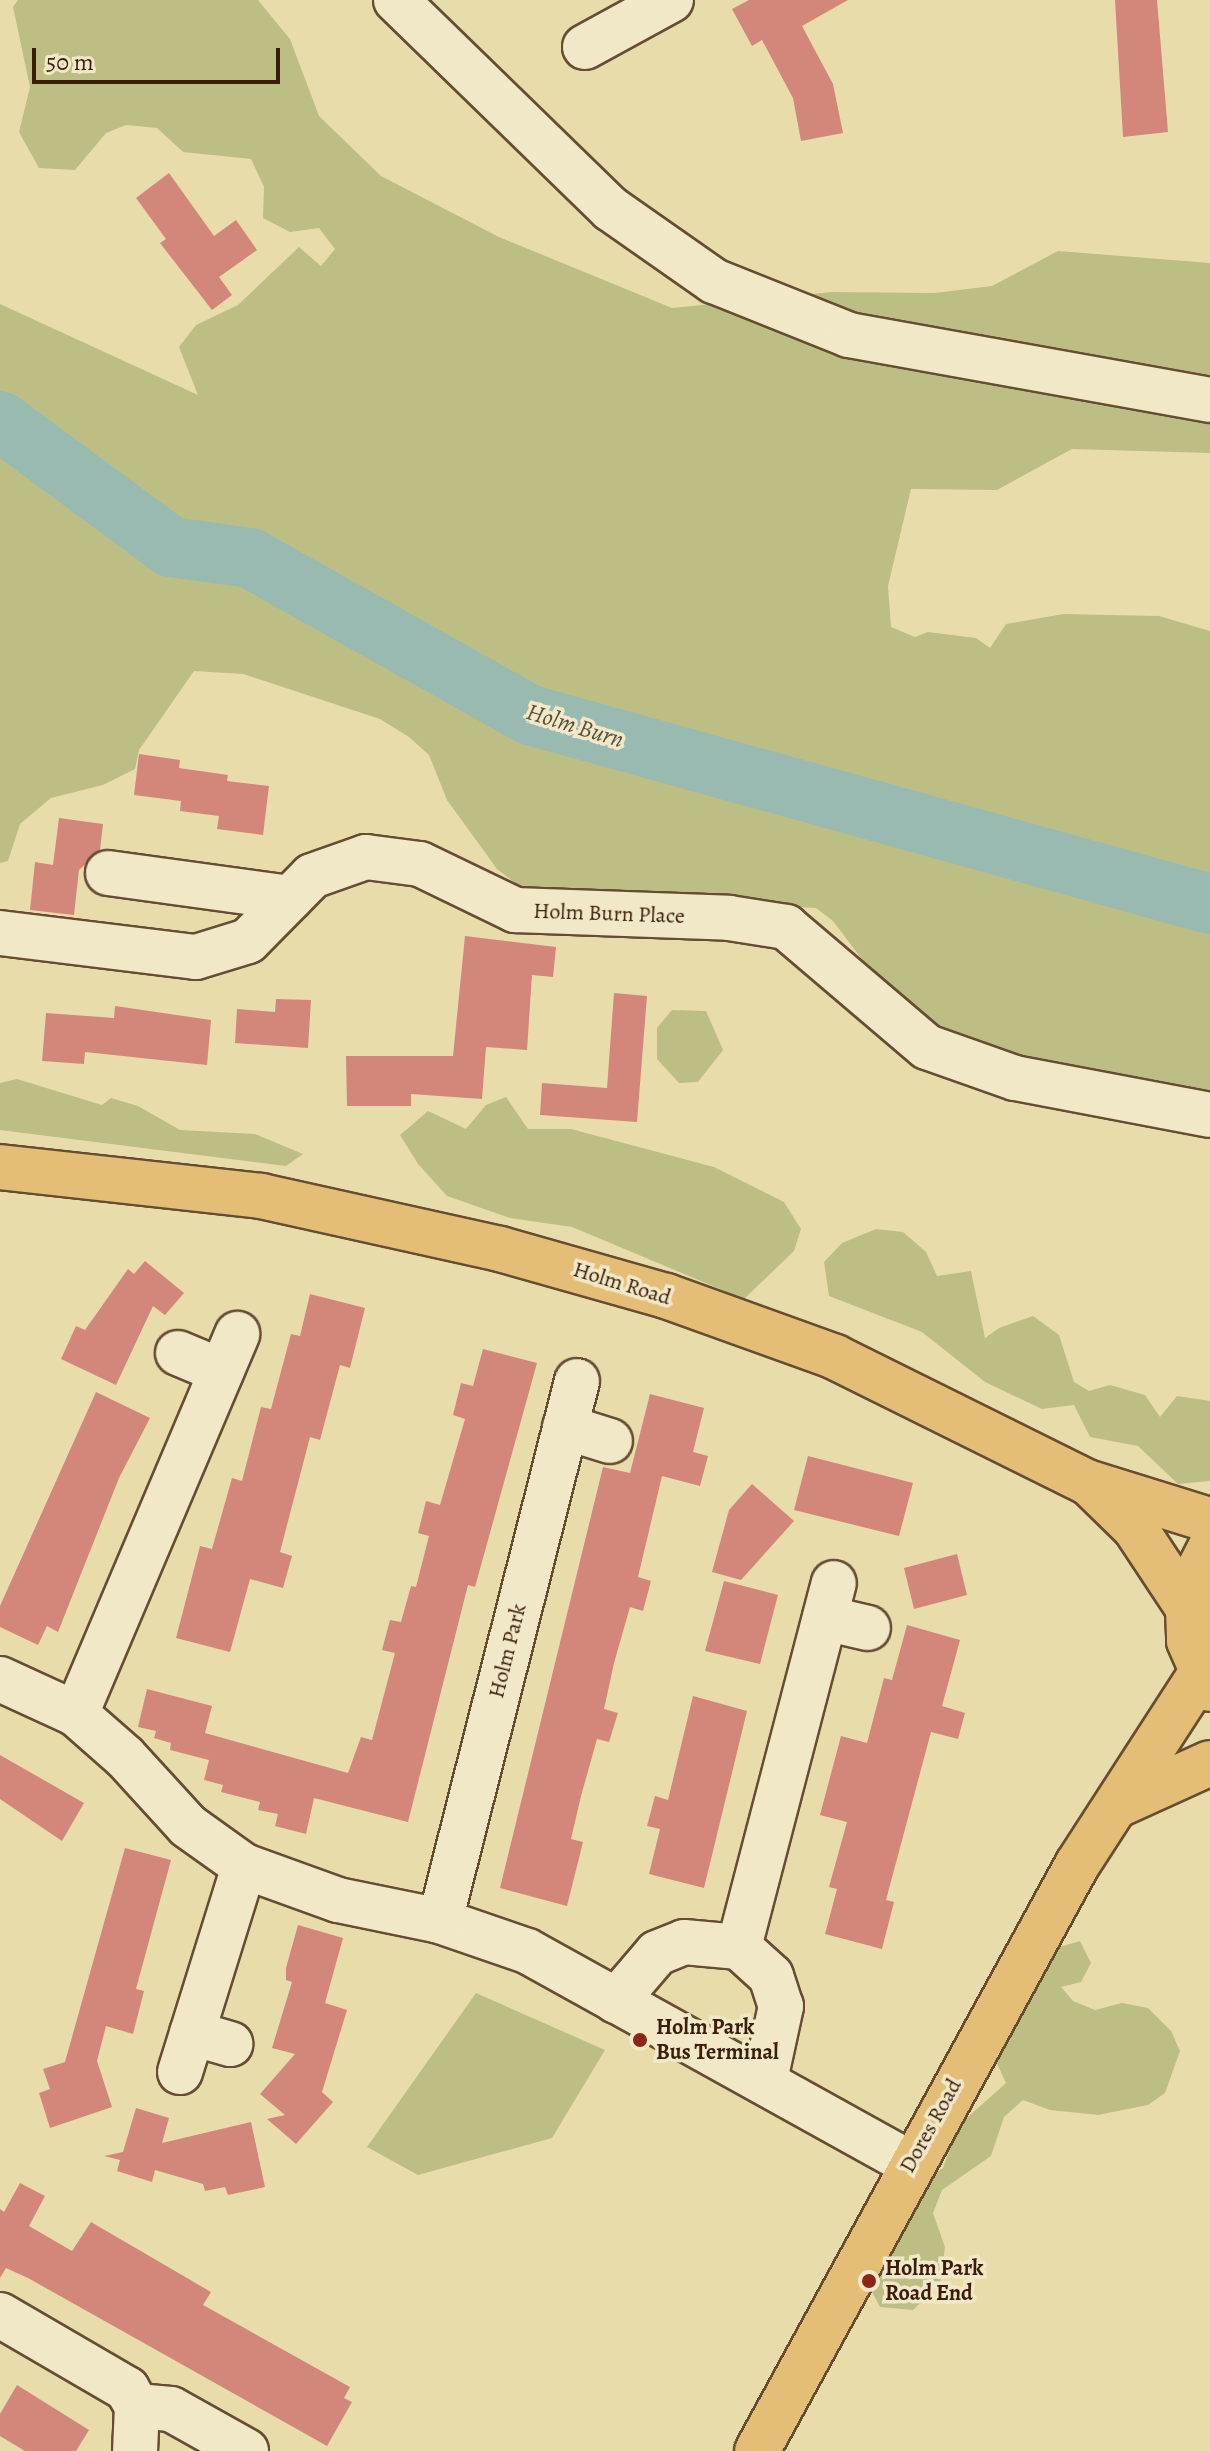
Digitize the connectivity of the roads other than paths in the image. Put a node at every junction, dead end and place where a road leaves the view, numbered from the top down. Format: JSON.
{"nodes":[{"id":1,"x":396,"y":0,"type":"edge"},
{"id":2,"x":671,"y":0,"type":"edge"},
{"id":3,"x":585,"y":47,"type":"dead end"},
{"id":4,"x":1210,"y":400,"type":"edge"},
{"id":5,"x":108,"y":873,"type":"dead end"},
{"id":6,"x":290,"y":898,"type":"junction"},
{"id":7,"x":0,"y":933,"type":"edge"},
{"id":8,"x":1210,"y":1115,"type":"edge"},
{"id":9,"x":0,"y":1167,"type":"edge"},
{"id":10,"x":178,"y":1353,"type":"dead end"},
{"id":11,"x":577,"y":1381,"type":"dead end"},
{"id":12,"x":565,"y":1427,"type":"junction"},
{"id":13,"x":610,"y":1441,"type":"dead end"},
{"id":14,"x":1087,"y":1482,"type":"junction"},
{"id":15,"x":1210,"y":1520,"type":"edge"},
{"id":16,"x":1210,"y":1548,"type":"edge"},
{"id":17,"x":1188,"y":1608,"type":"junction"},
{"id":18,"x":868,"y":1628,"type":"dead end"},
{"id":19,"x":0,"y":1679,"type":"edge"},
{"id":20,"x":1205,"y":1682,"type":"edge"},
{"id":21,"x":76,"y":1714,"type":"junction"},
{"id":22,"x":1210,"y":1763,"type":"edge"},
{"id":23,"x":1116,"y":1806,"type":"junction"},
{"id":24,"x":244,"y":1866,"type":"junction"},
{"id":25,"x":440,"y":1921,"type":"junction"},
{"id":26,"x":739,"y":1947,"type":"junction"},
{"id":27,"x":616,"y":2001,"type":"junction"},
{"id":28,"x":201,"y":2050,"type":"dead end"},
{"id":29,"x":765,"y":2080,"type":"junction"},
{"id":30,"x":910,"y":2163,"type":"junction"},
{"id":31,"x":0,"y":2315,"type":"edge"},
{"id":32,"x":137,"y":2406,"type":"junction"},
{"id":33,"x":135,"y":2451,"type":"edge"},
{"id":34,"x":246,"y":2451,"type":"edge"},
{"id":35,"x":757,"y":2451,"type":"edge"}],
"edges":[{"from":1,"to":4,"type":"street"},
{"from":2,"to":3,"type":"street"},
{"from":5,"to":6,"type":"street"},
{"from":6,"to":7,"type":"street","name":"Holm Burn Place"},
{"from":6,"to":8,"type":"street","name":"Holm Burn Place"},
{"from":9,"to":14,"type":"main road","name":"Holm Road"},
{"from":10,"to":21,"type":"street"},
{"from":11,"to":12,"type":"street","name":"Holm Park"},
{"from":12,"to":13,"type":"street"},
{"from":12,"to":25,"type":"street","name":"Holm Park"},
{"from":14,"to":15,"type":"main road","name":"Holm Road"},
{"from":14,"to":17,"type":"main road"},
{"from":16,"to":17,"type":"main road"},
{"from":17,"to":20,"type":"main road"},
{"from":18,"to":26,"type":"street"},
{"from":19,"to":21,"type":"street"},
{"from":20,"to":23,"type":"main road","name":"Dores Road"},
{"from":21,"to":24,"type":"street"},
{"from":22,"to":23,"type":"main road"},
{"from":23,"to":30,"type":"main road","name":"Dores Road"},
{"from":24,"to":25,"type":"street"},
{"from":24,"to":28,"type":"street"},
{"from":25,"to":27,"type":"street"},
{"from":26,"to":27,"type":"street"},
{"from":26,"to":29,"type":"street"},
{"from":27,"to":29,"type":"street"},
{"from":29,"to":30,"type":"street"},
{"from":30,"to":35,"type":"main road","name":"Dores Road"},
{"from":31,"to":32,"type":"street"},
{"from":32,"to":33,"type":"street"},
{"from":32,"to":34,"type":"street"}]}
